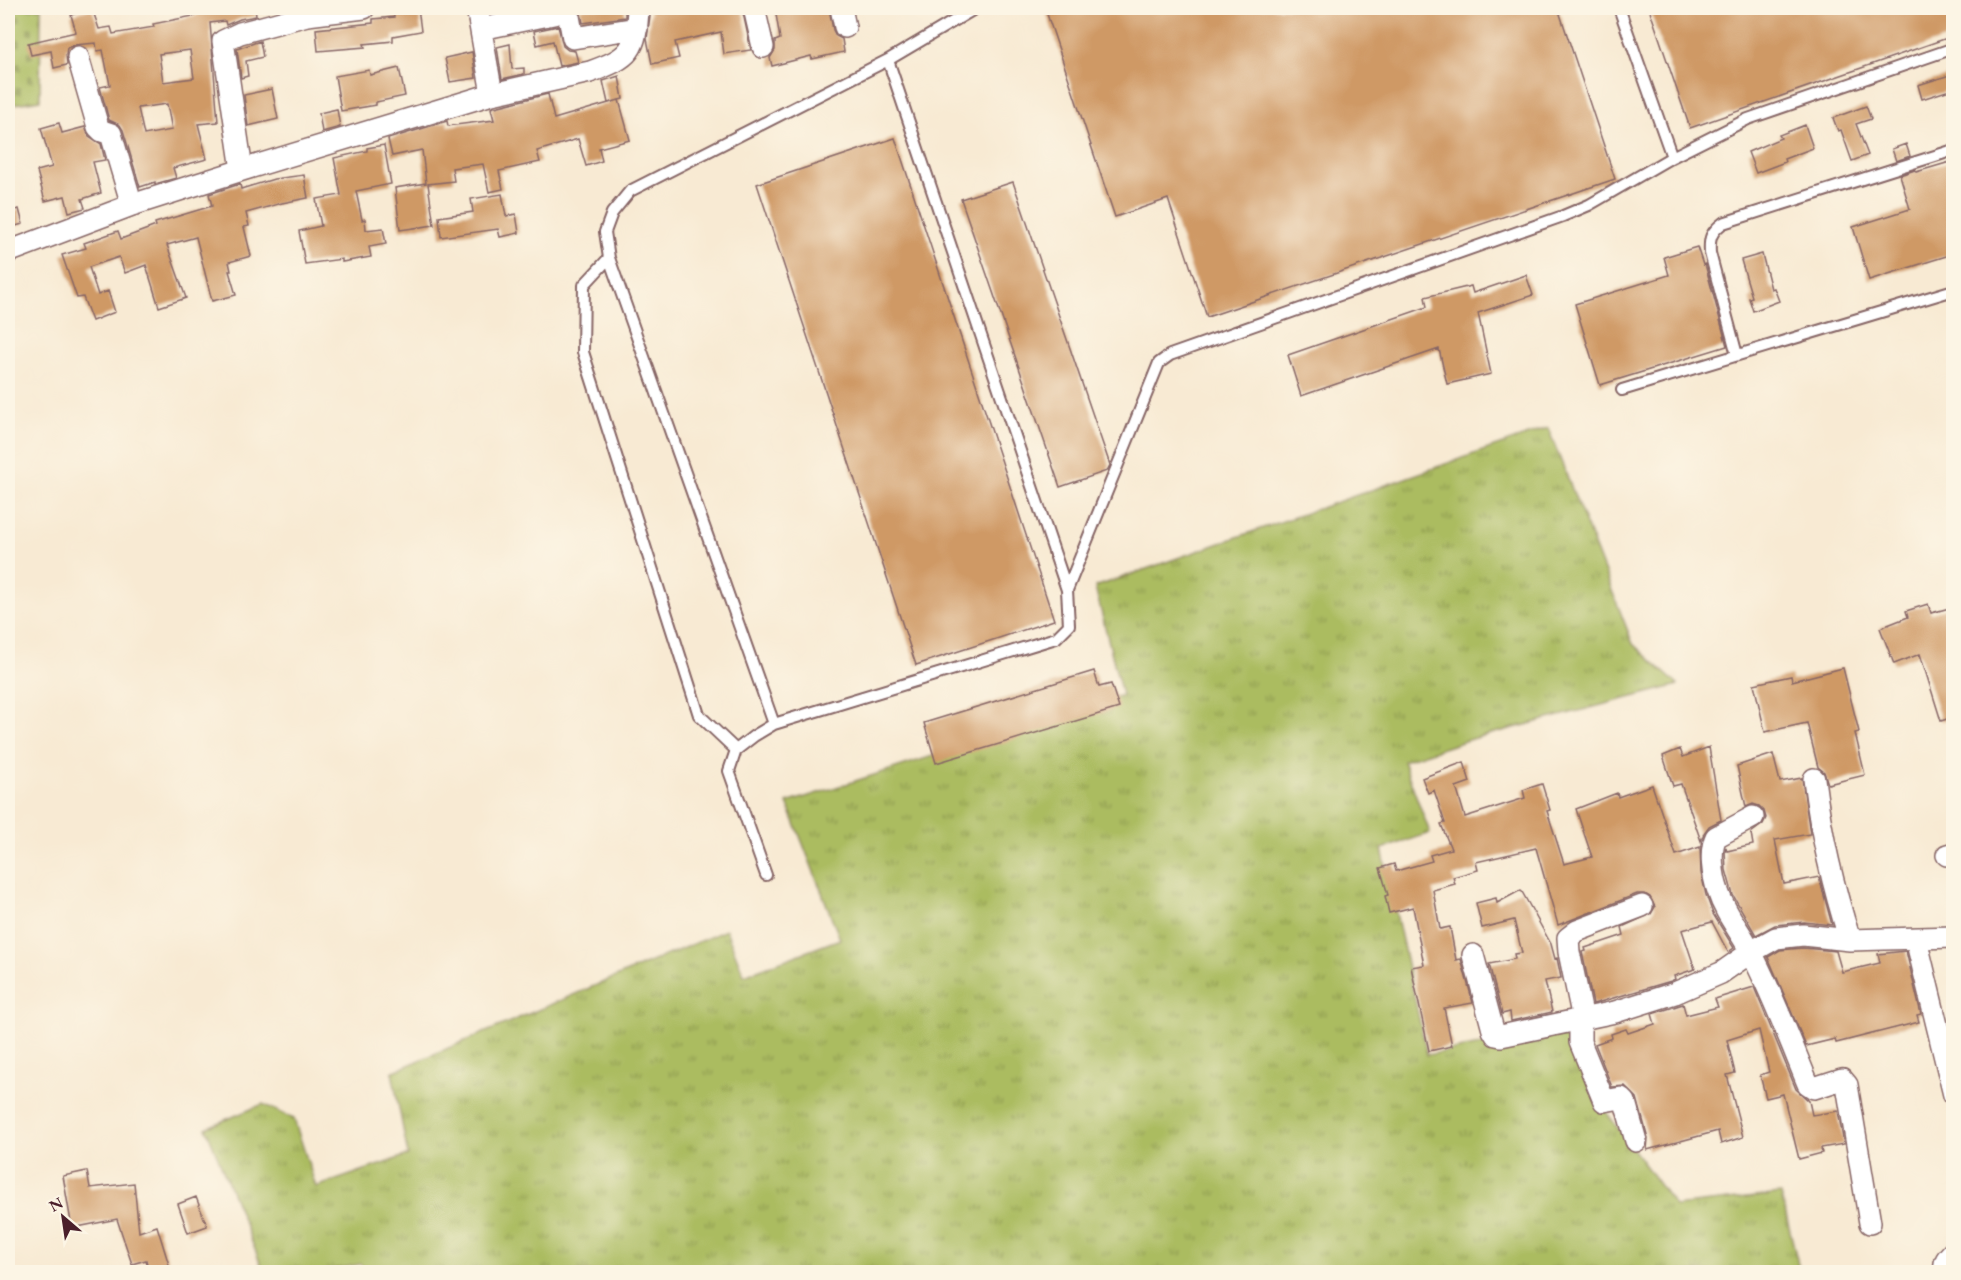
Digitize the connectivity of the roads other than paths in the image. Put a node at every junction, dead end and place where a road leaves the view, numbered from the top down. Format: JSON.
{"nodes":[{"id":1,"x":364,"y":8,"type":"edge"},
{"id":2,"x":477,"y":8,"type":"edge"},
{"id":3,"x":754,"y":8,"type":"edge"},
{"id":4,"x":976,"y":8,"type":"edge"},
{"id":5,"x":1619,"y":8,"type":"edge"},
{"id":6,"x":638,"y":18,"type":"edge"},
{"id":7,"x":481,"y":29,"type":"junction"},
{"id":8,"x":763,"y":46,"type":"dead end"},
{"id":9,"x":1953,"y":48,"type":"edge"},
{"id":10,"x":78,"y":57,"type":"dead end"},
{"id":11,"x":888,"y":60,"type":"junction"},
{"id":12,"x":492,"y":94,"type":"junction"},
{"id":13,"x":1953,"y":150,"type":"edge"},
{"id":14,"x":1672,"y":157,"type":"junction"},
{"id":15,"x":242,"y":170,"type":"junction"},
{"id":16,"x":132,"y":205,"type":"junction"},
{"id":17,"x":8,"y":252,"type":"edge"},
{"id":18,"x":609,"y":258,"type":"junction"},
{"id":19,"x":1953,"y":290,"type":"edge"},
{"id":20,"x":1737,"y":355,"type":"junction"},
{"id":21,"x":1622,"y":390,"type":"dead end"},
{"id":22,"x":1066,"y":590,"type":"junction"},
{"id":23,"x":774,"y":724,"type":"junction"},
{"id":24,"x":736,"y":750,"type":"junction"},
{"id":25,"x":1814,"y":779,"type":"dead end"},
{"id":26,"x":1753,"y":817,"type":"dead end"},
{"id":27,"x":766,"y":875,"type":"dead end"},
{"id":28,"x":1642,"y":906,"type":"dead end"},
{"id":29,"x":1953,"y":937,"type":"edge"},
{"id":30,"x":1916,"y":939,"type":"junction"},
{"id":31,"x":1850,"y":940,"type":"junction"},
{"id":32,"x":1751,"y":952,"type":"junction"},
{"id":33,"x":1473,"y":955,"type":"dead end"},
{"id":34,"x":1583,"y":1019,"type":"junction"},
{"id":35,"x":1953,"y":1095,"type":"edge"},
{"id":36,"x":1636,"y":1141,"type":"dead end"},
{"id":37,"x":1870,"y":1223,"type":"dead end"},
{"id":38,"x":1953,"y":1251,"type":"edge"},
{"id":39,"x":1946,"y":1272,"type":"edge"}],
"edges":[{"from":1,"to":15,"type":"street"},
{"from":2,"to":7,"type":"street"},
{"from":3,"to":8,"type":"street"},
{"from":4,"to":11,"type":"lane"},
{"from":5,"to":14,"type":"lane"},
{"from":6,"to":7,"type":"street"},
{"from":6,"to":12,"type":"street"},
{"from":7,"to":12,"type":"street"},
{"from":9,"to":14,"type":"lane"},
{"from":10,"to":16,"type":"street"},
{"from":11,"to":18,"type":"lane"},
{"from":11,"to":22,"type":"lane"},
{"from":12,"to":15,"type":"street"},
{"from":13,"to":20,"type":"lane"},
{"from":14,"to":22,"type":"lane"},
{"from":15,"to":16,"type":"street"},
{"from":16,"to":17,"type":"street"},
{"from":18,"to":23,"type":"lane"},
{"from":18,"to":24,"type":"lane"},
{"from":19,"to":20,"type":"lane"},
{"from":20,"to":21,"type":"lane"},
{"from":22,"to":23,"type":"lane"},
{"from":23,"to":24,"type":"lane"},
{"from":24,"to":27,"type":"lane"},
{"from":25,"to":31,"type":"street"},
{"from":26,"to":32,"type":"street"},
{"from":28,"to":34,"type":"street"},
{"from":29,"to":30,"type":"street"},
{"from":30,"to":31,"type":"street"},
{"from":30,"to":35,"type":"street"},
{"from":31,"to":32,"type":"street"},
{"from":32,"to":34,"type":"street"},
{"from":32,"to":37,"type":"street"},
{"from":33,"to":34,"type":"street"},
{"from":34,"to":36,"type":"street"},
{"from":38,"to":39,"type":"street"}]}
